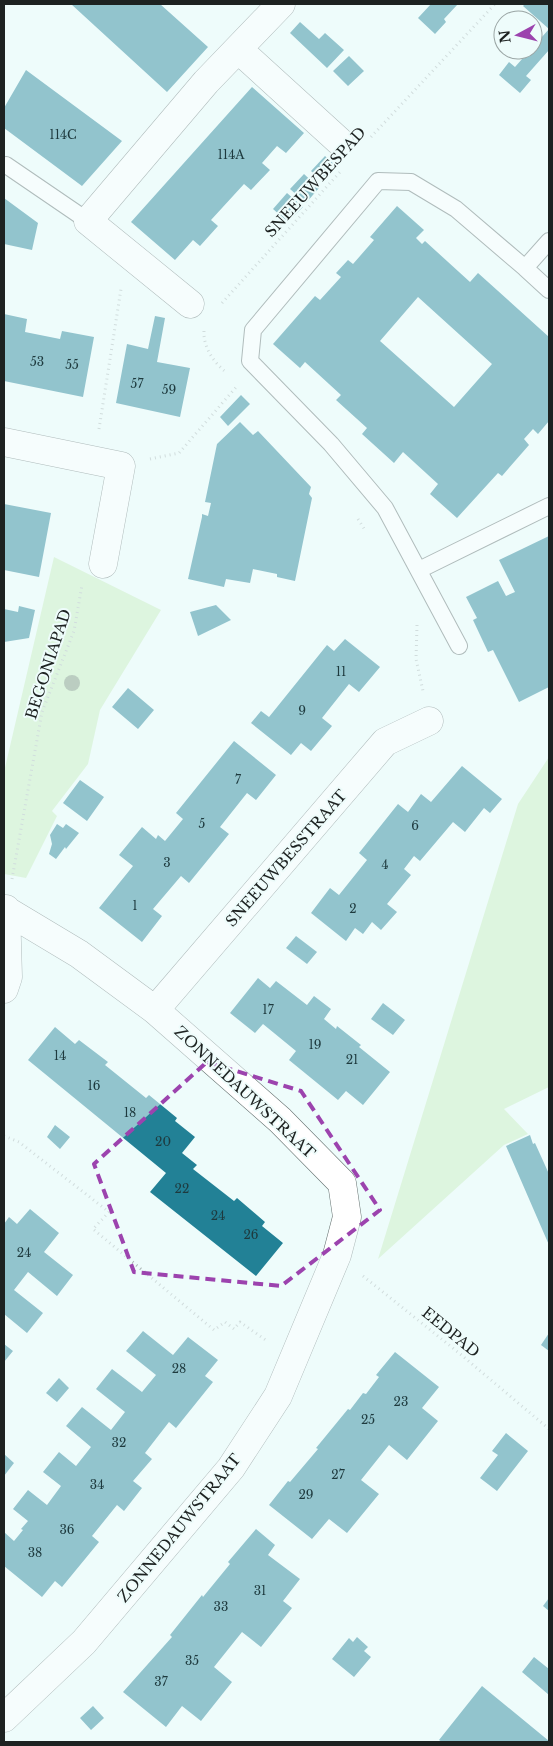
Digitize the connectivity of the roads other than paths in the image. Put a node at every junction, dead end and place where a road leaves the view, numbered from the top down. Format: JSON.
{"nodes":[{"id":1,"x":281,"y":4,"type":"edge"},
{"id":2,"x":238,"y":49,"type":"junction"},
{"id":3,"x":342,"y":153,"type":"road end"},
{"id":4,"x":6,"y":165,"type":"dead end"},
{"id":5,"x":88,"y":222,"type":"junction"},
{"id":6,"x":549,"y":240,"type":"edge"},
{"id":7,"x":524,"y":268,"type":"junction"},
{"id":8,"x":549,"y":290,"type":"edge"},
{"id":9,"x":190,"y":304,"type":"dead end"},
{"id":10,"x":4,"y":442,"type":"edge"},
{"id":11,"x":549,"y":506,"type":"edge"},
{"id":12,"x":102,"y":564,"type":"road end"},
{"id":13,"x":418,"y":570,"type":"junction"},
{"id":14,"x":459,"y":646,"type":"dead end"},
{"id":15,"x":429,"y":721,"type":"road end"},
{"id":16,"x":5,"y":909,"type":"edge"},
{"id":17,"x":4,"y":988,"type":"edge"},
{"id":18,"x":155,"y":1010,"type":"junction"},
{"id":19,"x":4,"y":1718,"type":"edge"}],
"edges":[{"from":1,"to":2,"type":"street"},
{"from":2,"to":3,"type":"street"},
{"from":2,"to":5,"type":"street"},
{"from":4,"to":5,"type":"lane"},
{"from":5,"to":9,"type":"street"},
{"from":6,"to":7,"type":"lane"},
{"from":7,"to":8,"type":"lane"},
{"from":7,"to":13,"type":"lane"},
{"from":10,"to":12,"type":"street"},
{"from":11,"to":13,"type":"lane"},
{"from":13,"to":14,"type":"lane"},
{"from":15,"to":18,"type":"street","name":"SNEEUWBESSTRAAT"},
{"from":16,"to":17,"type":"street"},
{"from":16,"to":18,"type":"street","name":"ZONNEDAUWSTRAAT"},
{"from":18,"to":19,"type":"street","name":"ZONNEDAUWSTRAAT"}]}
